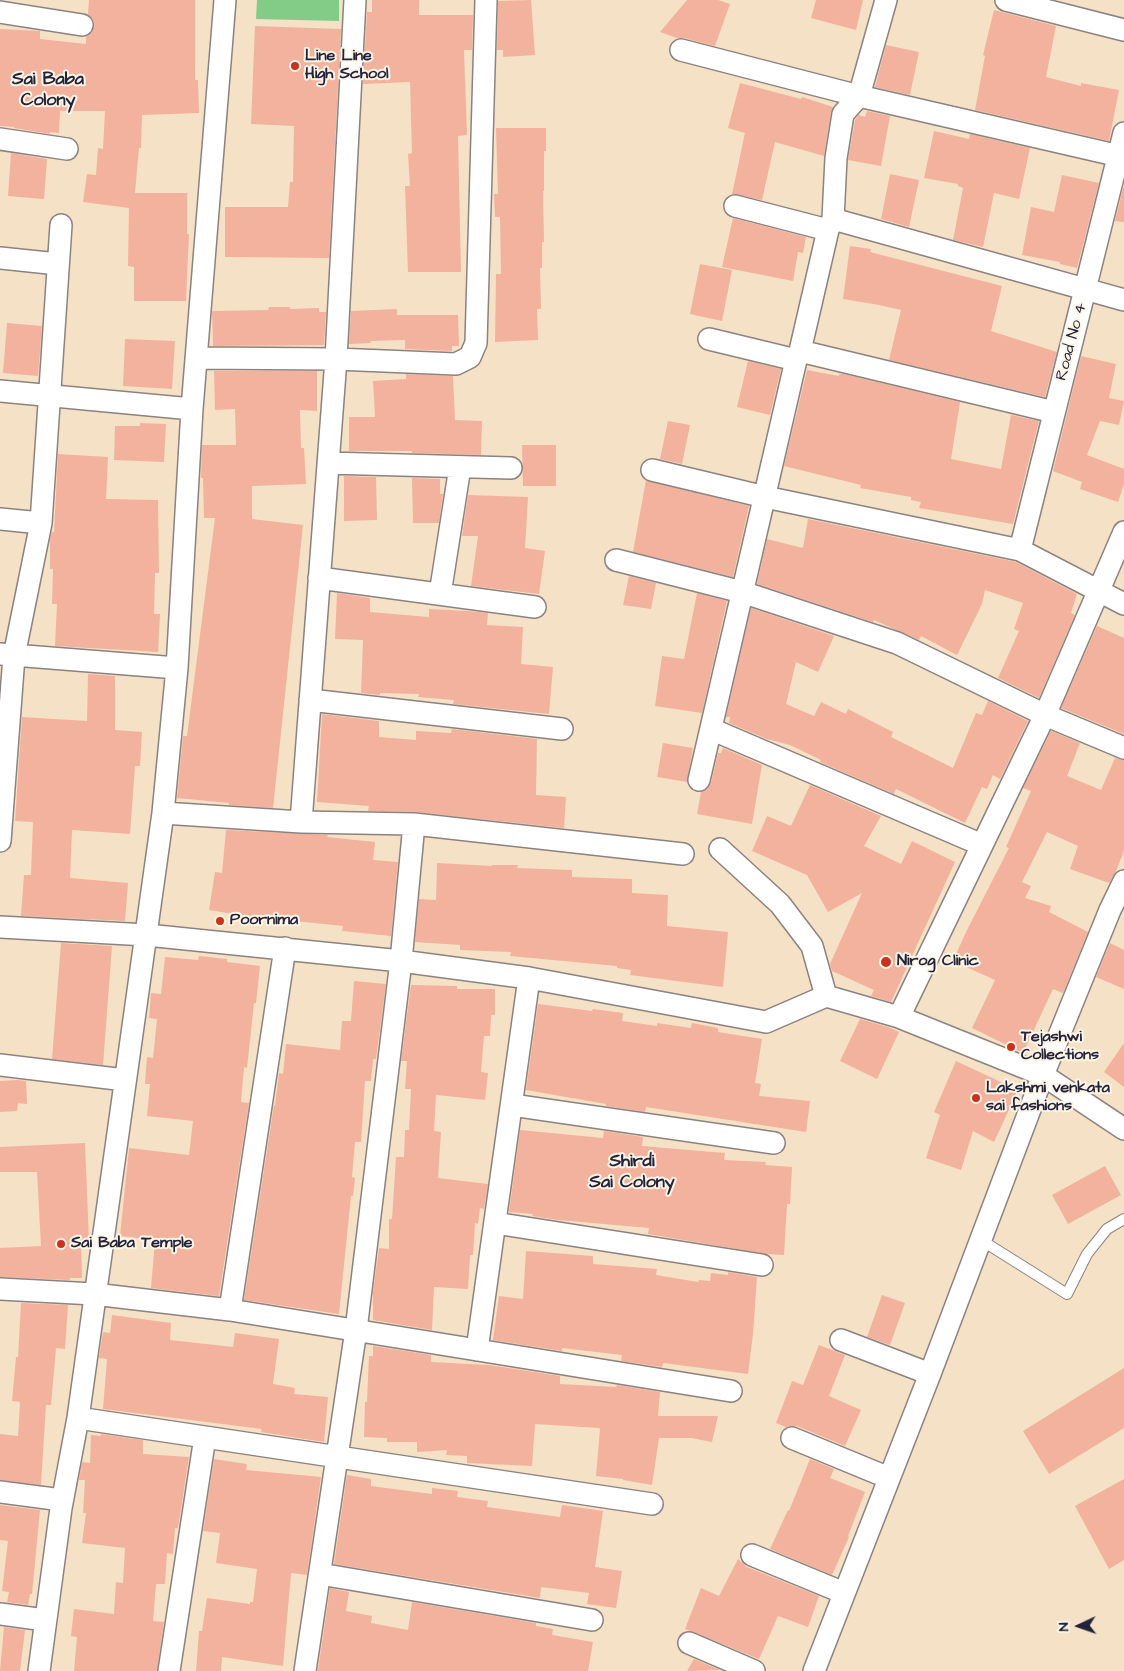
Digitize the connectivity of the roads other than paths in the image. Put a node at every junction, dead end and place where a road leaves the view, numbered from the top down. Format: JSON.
{"nodes":[{"id":1,"x":225,"y":0,"type":"edge"},
{"id":2,"x":355,"y":0,"type":"edge"},
{"id":3,"x":486,"y":0,"type":"edge"},
{"id":4,"x":886,"y":0,"type":"edge"},
{"id":5,"x":1006,"y":0,"type":"edge"},
{"id":6,"x":0,"y":12,"type":"edge"},
{"id":7,"x":82,"y":25,"type":"dead end"},
{"id":8,"x":1124,"y":30,"type":"edge"},
{"id":9,"x":681,"y":50,"type":"dead end"},
{"id":10,"x":859,"y":96,"type":"junction"},
{"id":11,"x":1124,"y":133,"type":"edge"},
{"id":12,"x":0,"y":139,"type":"edge"},
{"id":13,"x":67,"y":149,"type":"dead end"},
{"id":14,"x":1121,"y":157,"type":"edge"},
{"id":15,"x":735,"y":206,"type":"dead end"},
{"id":16,"x":61,"y":225,"type":"dead end"},
{"id":17,"x":831,"y":225,"type":"junction"},
{"id":18,"x":0,"y":258,"type":"edge"},
{"id":19,"x":58,"y":264,"type":"junction"},
{"id":20,"x":1086,"y":290,"type":"junction"},
{"id":21,"x":1124,"y":300,"type":"edge"},
{"id":22,"x":709,"y":339,"type":"dead end"},
{"id":23,"x":798,"y":356,"type":"junction"},
{"id":24,"x":196,"y":358,"type":"junction"},
{"id":25,"x":336,"y":359,"type":"junction"},
{"id":26,"x":0,"y":391,"type":"edge"},
{"id":27,"x":49,"y":397,"type":"junction"},
{"id":28,"x":192,"y":409,"type":"junction"},
{"id":29,"x":1054,"y":412,"type":"junction"},
{"id":30,"x":328,"y":463,"type":"junction"},
{"id":31,"x":460,"y":467,"type":"junction"},
{"id":32,"x":511,"y":468,"type":"dead end"},
{"id":33,"x":652,"y":470,"type":"dead end"},
{"id":34,"x":765,"y":497,"type":"junction"},
{"id":35,"x":0,"y":519,"type":"edge"},
{"id":36,"x":41,"y":523,"type":"junction"},
{"id":37,"x":1124,"y":532,"type":"edge"},
{"id":38,"x":1020,"y":550,"type":"junction"},
{"id":39,"x":616,"y":560,"type":"dead end"},
{"id":40,"x":319,"y":578,"type":"junction"},
{"id":41,"x":1099,"y":591,"type":"junction"},
{"id":42,"x":742,"y":592,"type":"junction"},
{"id":43,"x":440,"y":594,"type":"junction"},
{"id":44,"x":1124,"y":604,"type":"edge"},
{"id":45,"x":535,"y":607,"type":"dead end"},
{"id":46,"x":7,"y":655,"type":"edge"},
{"id":47,"x":177,"y":668,"type":"junction"},
{"id":48,"x":310,"y":700,"type":"junction"},
{"id":49,"x":1045,"y":715,"type":"junction"},
{"id":50,"x":562,"y":729,"type":"dead end"},
{"id":51,"x":711,"y":729,"type":"junction"},
{"id":52,"x":1124,"y":748,"type":"edge"},
{"id":53,"x":699,"y":780,"type":"dead end"},
{"id":54,"x":2,"y":794,"type":"edge"},
{"id":55,"x":164,"y":813,"type":"junction"},
{"id":56,"x":301,"y":822,"type":"junction"},
{"id":57,"x":414,"y":824,"type":"junction"},
{"id":58,"x":0,"y":842,"type":"edge"},
{"id":59,"x":982,"y":845,"type":"junction"},
{"id":60,"x":720,"y":849,"type":"dead end"},
{"id":61,"x":683,"y":854,"type":"dead end"},
{"id":62,"x":1124,"y":881,"type":"edge"},
{"id":63,"x":0,"y":927,"type":"edge"},
{"id":64,"x":147,"y":935,"type":"junction"},
{"id":65,"x":285,"y":948,"type":"junction"},
{"id":66,"x":401,"y":961,"type":"junction"},
{"id":67,"x":530,"y":978,"type":"junction"},
{"id":68,"x":826,"y":996,"type":"junction"},
{"id":69,"x":899,"y":1017,"type":"junction"},
{"id":70,"x":0,"y":1065,"type":"edge"},
{"id":71,"x":1044,"y":1075,"type":"junction"},
{"id":72,"x":125,"y":1080,"type":"junction"},
{"id":73,"x":512,"y":1105,"type":"junction"},
{"id":74,"x":1124,"y":1129,"type":"edge"},
{"id":75,"x":774,"y":1143,"type":"dead end"},
{"id":76,"x":1124,"y":1219,"type":"edge"},
{"id":77,"x":495,"y":1224,"type":"junction"},
{"id":78,"x":981,"y":1240,"type":"junction"},
{"id":79,"x":762,"y":1265,"type":"dead end"},
{"id":80,"x":0,"y":1289,"type":"edge"},
{"id":81,"x":94,"y":1294,"type":"junction"},
{"id":82,"x":230,"y":1310,"type":"junction"},
{"id":83,"x":356,"y":1330,"type":"junction"},
{"id":84,"x":840,"y":1340,"type":"dead end"},
{"id":85,"x":477,"y":1350,"type":"junction"},
{"id":86,"x":930,"y":1374,"type":"junction"},
{"id":87,"x":731,"y":1391,"type":"dead end"},
{"id":88,"x":78,"y":1418,"type":"junction"},
{"id":89,"x":205,"y":1437,"type":"junction"},
{"id":90,"x":792,"y":1438,"type":"dead end"},
{"id":91,"x":337,"y":1457,"type":"junction"},
{"id":92,"x":889,"y":1478,"type":"junction"},
{"id":93,"x":0,"y":1492,"type":"edge"},
{"id":94,"x":62,"y":1500,"type":"junction"},
{"id":95,"x":652,"y":1504,"type":"dead end"},
{"id":96,"x":752,"y":1555,"type":"dead end"},
{"id":97,"x":320,"y":1574,"type":"junction"},
{"id":98,"x":844,"y":1593,"type":"junction"},
{"id":99,"x":0,"y":1614,"type":"edge"},
{"id":100,"x":45,"y":1620,"type":"junction"},
{"id":101,"x":592,"y":1620,"type":"dead end"},
{"id":102,"x":689,"y":1643,"type":"dead end"},
{"id":103,"x":39,"y":1671,"type":"edge"},
{"id":104,"x":169,"y":1671,"type":"edge"},
{"id":105,"x":305,"y":1671,"type":"edge"},
{"id":106,"x":754,"y":1671,"type":"edge"},
{"id":107,"x":814,"y":1671,"type":"edge"}],
"edges":[{"from":1,"to":24,"type":"street"},
{"from":2,"to":25,"type":"street"},
{"from":3,"to":25,"type":"street"},
{"from":4,"to":10,"type":"street"},
{"from":5,"to":8,"type":"street"},
{"from":6,"to":7,"type":"street"},
{"from":9,"to":10,"type":"street"},
{"from":10,"to":14,"type":"street"},
{"from":10,"to":17,"type":"street"},
{"from":11,"to":14,"type":"street","name":"Road No 4"},
{"from":12,"to":13,"type":"street"},
{"from":14,"to":20,"type":"street","name":"Road No 4"},
{"from":15,"to":17,"type":"street"},
{"from":16,"to":19,"type":"street"},
{"from":17,"to":20,"type":"street"},
{"from":17,"to":23,"type":"street"},
{"from":18,"to":19,"type":"street"},
{"from":19,"to":27,"type":"street"},
{"from":20,"to":21,"type":"street"},
{"from":20,"to":29,"type":"street","name":"Road No 4"},
{"from":22,"to":23,"type":"street"},
{"from":23,"to":29,"type":"street"},
{"from":23,"to":34,"type":"street"},
{"from":24,"to":25,"type":"street"},
{"from":24,"to":28,"type":"street"},
{"from":25,"to":30,"type":"street"},
{"from":26,"to":27,"type":"street"},
{"from":27,"to":28,"type":"street"},
{"from":27,"to":36,"type":"street"},
{"from":28,"to":47,"type":"street"},
{"from":29,"to":38,"type":"street","name":"Road No 4"},
{"from":30,"to":31,"type":"street"},
{"from":30,"to":40,"type":"street"},
{"from":31,"to":32,"type":"street"},
{"from":31,"to":43,"type":"street"},
{"from":33,"to":34,"type":"street"},
{"from":34,"to":38,"type":"street"},
{"from":34,"to":42,"type":"street"},
{"from":35,"to":36,"type":"street"},
{"from":36,"to":46,"type":"street"},
{"from":37,"to":41,"type":"street"},
{"from":38,"to":41,"type":"street"},
{"from":39,"to":42,"type":"street"},
{"from":40,"to":43,"type":"street"},
{"from":40,"to":48,"type":"street"},
{"from":41,"to":44,"type":"street"},
{"from":41,"to":49,"type":"street"},
{"from":42,"to":49,"type":"street"},
{"from":42,"to":51,"type":"street"},
{"from":43,"to":45,"type":"street"},
{"from":46,"to":47,"type":"street"},
{"from":46,"to":54,"type":"street"},
{"from":47,"to":55,"type":"street"},
{"from":48,"to":50,"type":"street"},
{"from":48,"to":56,"type":"street"},
{"from":49,"to":52,"type":"street"},
{"from":49,"to":59,"type":"street"},
{"from":51,"to":53,"type":"street"},
{"from":51,"to":59,"type":"street"},
{"from":54,"to":58,"type":"street"},
{"from":55,"to":56,"type":"street"},
{"from":55,"to":64,"type":"street"},
{"from":56,"to":57,"type":"street"},
{"from":57,"to":61,"type":"street"},
{"from":57,"to":66,"type":"street"},
{"from":59,"to":69,"type":"street"},
{"from":60,"to":68,"type":"street"},
{"from":62,"to":71,"type":"street"},
{"from":63,"to":64,"type":"street"},
{"from":64,"to":65,"type":"street"},
{"from":64,"to":72,"type":"street"},
{"from":65,"to":66,"type":"street"},
{"from":65,"to":82,"type":"street"},
{"from":66,"to":67,"type":"street"},
{"from":66,"to":83,"type":"street"},
{"from":67,"to":68,"type":"street"},
{"from":67,"to":73,"type":"street"},
{"from":68,"to":69,"type":"street"},
{"from":69,"to":71,"type":"street"},
{"from":70,"to":72,"type":"street"},
{"from":71,"to":74,"type":"street"},
{"from":71,"to":78,"type":"street"},
{"from":72,"to":81,"type":"street"},
{"from":73,"to":75,"type":"street"},
{"from":73,"to":77,"type":"street"},
{"from":76,"to":78,"type":"lane"},
{"from":77,"to":79,"type":"street"},
{"from":77,"to":85,"type":"street"},
{"from":78,"to":86,"type":"street"},
{"from":80,"to":81,"type":"street"},
{"from":81,"to":82,"type":"street"},
{"from":81,"to":88,"type":"street"},
{"from":82,"to":83,"type":"street"},
{"from":83,"to":85,"type":"street"},
{"from":83,"to":91,"type":"street"},
{"from":84,"to":86,"type":"street"},
{"from":85,"to":87,"type":"street"},
{"from":86,"to":92,"type":"street"},
{"from":88,"to":89,"type":"street"},
{"from":88,"to":94,"type":"street"},
{"from":89,"to":91,"type":"street"},
{"from":89,"to":104,"type":"street"},
{"from":90,"to":92,"type":"street"},
{"from":91,"to":95,"type":"street"},
{"from":91,"to":97,"type":"street"},
{"from":92,"to":98,"type":"street"},
{"from":93,"to":94,"type":"street"},
{"from":94,"to":100,"type":"street"},
{"from":96,"to":98,"type":"street"},
{"from":97,"to":101,"type":"street"},
{"from":97,"to":105,"type":"street"},
{"from":98,"to":107,"type":"street"},
{"from":99,"to":100,"type":"street"},
{"from":100,"to":103,"type":"street"},
{"from":102,"to":106,"type":"street"}]}
